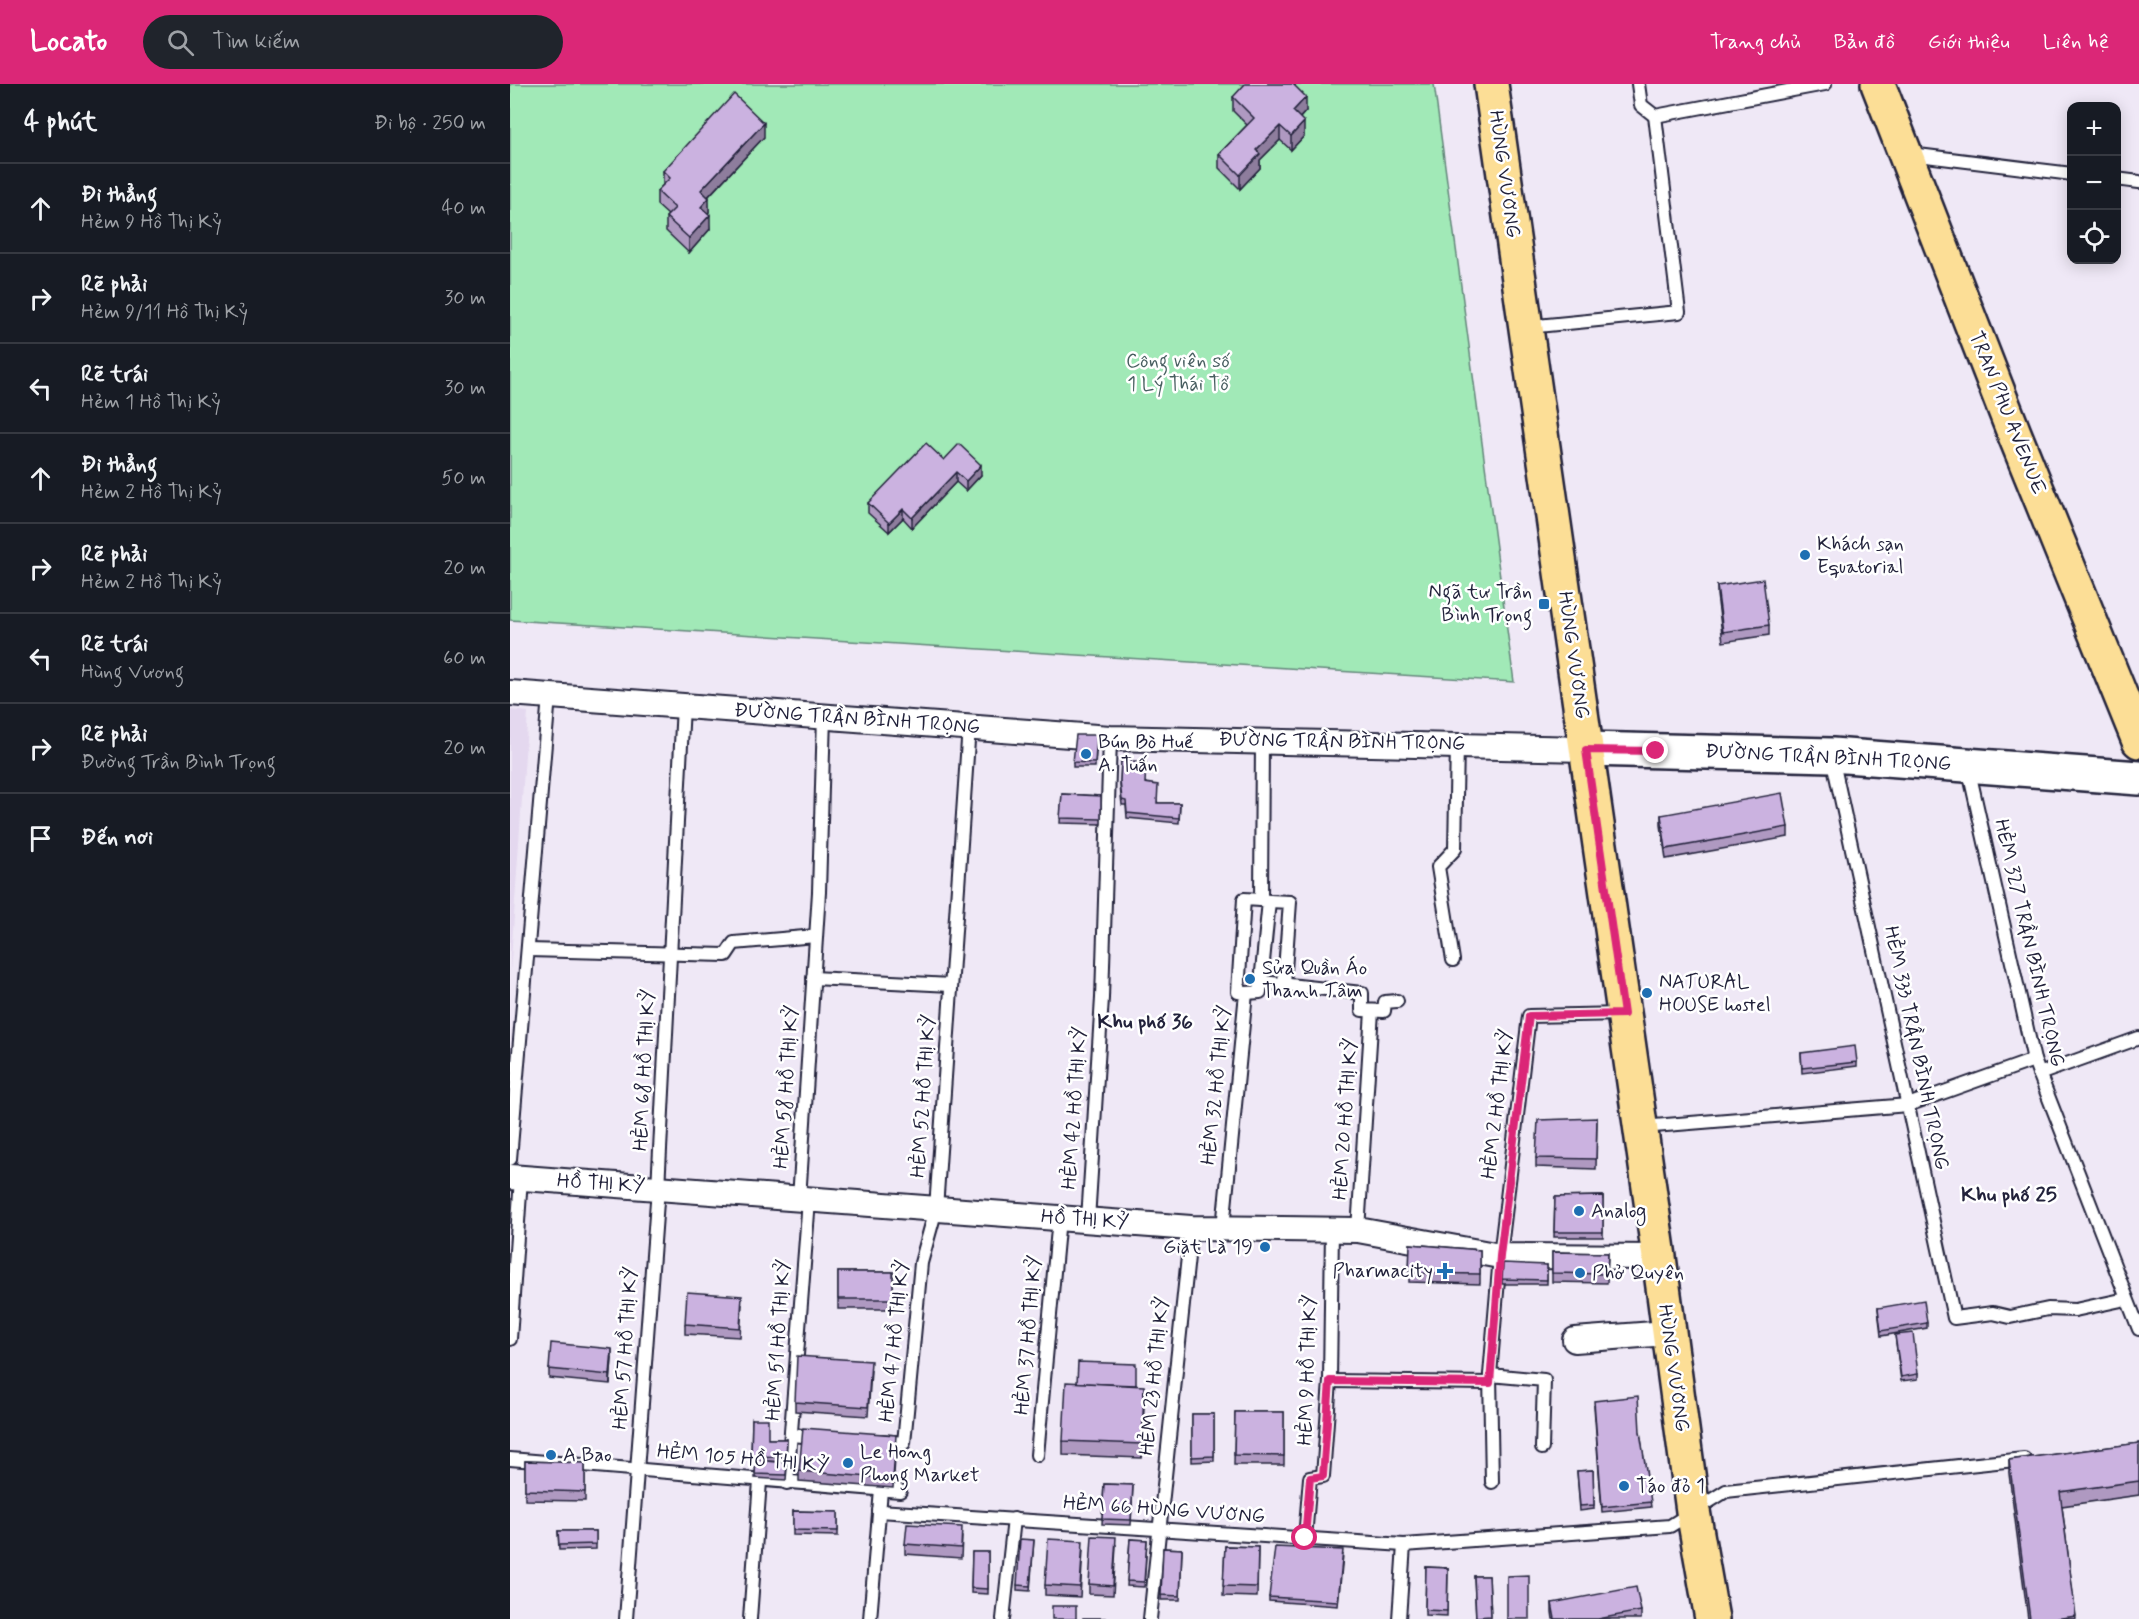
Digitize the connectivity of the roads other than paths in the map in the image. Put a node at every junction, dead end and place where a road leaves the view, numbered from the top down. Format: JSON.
{"nodes":[{"id":1,"x":1491,"y":84,"type":"edge"},
{"id":2,"x":1638,"y":84,"type":"edge"},
{"id":3,"x":1825,"y":84,"type":"edge"},
{"id":4,"x":1878,"y":84,"type":"edge"},
{"id":5,"x":1655,"y":116,"type":"junction"},
{"id":6,"x":1905,"y":154,"type":"junction"},
{"id":7,"x":2067,"y":173,"type":"edge"},
{"id":8,"x":2121,"y":180,"type":"edge"},
{"id":9,"x":2139,"y":182,"type":"edge"},
{"id":10,"x":1526,"y":327,"type":"junction"},
{"id":11,"x":510,"y":693,"type":"edge"},
{"id":12,"x":549,"y":696,"type":"junction"},
{"id":13,"x":683,"y":706,"type":"junction"},
{"id":14,"x":824,"y":716,"type":"junction"},
{"id":15,"x":969,"y":726,"type":"junction"},
{"id":16,"x":1110,"y":738,"type":"junction"},
{"id":17,"x":1262,"y":740,"type":"junction"},
{"id":18,"x":2139,"y":741,"type":"edge"},
{"id":19,"x":1456,"y":745,"type":"junction"},
{"id":20,"x":1586,"y":750,"type":"junction"},
{"id":21,"x":1832,"y":755,"type":"junction"},
{"id":22,"x":1967,"y":764,"type":"junction"},
{"id":23,"x":2139,"y":778,"type":"edge"},
{"id":24,"x":1265,"y":900,"type":"junction"},
{"id":25,"x":816,"y":936,"type":"junction"},
{"id":26,"x":528,"y":950,"type":"junction"},
{"id":27,"x":670,"y":953,"type":"junction"},
{"id":28,"x":1453,"y":960,"type":"dead end"},
{"id":29,"x":813,"y":978,"type":"junction"},
{"id":30,"x":1262,"y":982,"type":"junction"},
{"id":31,"x":1284,"y":984,"type":"junction"},
{"id":32,"x":951,"y":985,"type":"junction"},
{"id":33,"x":1246,"y":993,"type":"junction"},
{"id":34,"x":1397,"y":1001,"type":"dead end"},
{"id":35,"x":1372,"y":1011,"type":"junction"},
{"id":36,"x":1624,"y":1014,"type":"junction"},
{"id":37,"x":2139,"y":1038,"type":"edge"},
{"id":38,"x":2034,"y":1060,"type":"junction"},
{"id":39,"x":2039,"y":1074,"type":"junction"},
{"id":40,"x":1908,"y":1105,"type":"junction"},
{"id":41,"x":1640,"y":1127,"type":"junction"},
{"id":42,"x":514,"y":1172,"type":"edge"},
{"id":43,"x":658,"y":1188,"type":"junction"},
{"id":44,"x":804,"y":1199,"type":"junction"},
{"id":45,"x":936,"y":1209,"type":"junction"},
{"id":46,"x":1059,"y":1218,"type":"junction"},
{"id":47,"x":1088,"y":1220,"type":"junction"},
{"id":48,"x":1191,"y":1228,"type":"junction"},
{"id":49,"x":1223,"y":1228,"type":"junction"},
{"id":50,"x":1332,"y":1229,"type":"junction"},
{"id":51,"x":1358,"y":1230,"type":"junction"},
{"id":52,"x":1500,"y":1256,"type":"junction"},
{"id":53,"x":1659,"y":1257,"type":"junction"},
{"id":54,"x":2126,"y":1299,"type":"junction"},
{"id":55,"x":2139,"y":1329,"type":"edge"},
{"id":56,"x":1667,"y":1333,"type":"junction"},
{"id":57,"x":510,"y":1339,"type":"edge"},
{"id":58,"x":1575,"y":1340,"type":"dead end"},
{"id":59,"x":1490,"y":1379,"type":"junction"},
{"id":60,"x":1330,"y":1381,"type":"junction"},
{"id":61,"x":791,"y":1435,"type":"junction"},
{"id":62,"x":830,"y":1438,"type":"edge"},
{"id":63,"x":872,"y":1440,"type":"edge"},
{"id":64,"x":1542,"y":1448,"type":"dead end"},
{"id":65,"x":1037,"y":1455,"type":"dead end"},
{"id":66,"x":2033,"y":1458,"type":"edge"},
{"id":67,"x":510,"y":1459,"type":"edge"},
{"id":68,"x":637,"y":1470,"type":"junction"},
{"id":69,"x":760,"y":1481,"type":"junction"},
{"id":70,"x":1492,"y":1482,"type":"dead end"},
{"id":71,"x":787,"y":1483,"type":"junction"},
{"id":72,"x":882,"y":1490,"type":"junction"},
{"id":73,"x":900,"y":1491,"type":"dead end"},
{"id":74,"x":879,"y":1511,"type":"junction"},
{"id":75,"x":1693,"y":1511,"type":"junction"},
{"id":76,"x":1014,"y":1519,"type":"junction"},
{"id":77,"x":1158,"y":1529,"type":"junction"},
{"id":78,"x":1305,"y":1538,"type":"junction"},
{"id":79,"x":1404,"y":1545,"type":"junction"},
{"id":80,"x":626,"y":1619,"type":"edge"},
{"id":81,"x":750,"y":1619,"type":"edge"},
{"id":82,"x":870,"y":1619,"type":"edge"},
{"id":83,"x":1003,"y":1619,"type":"edge"},
{"id":84,"x":1150,"y":1619,"type":"edge"},
{"id":85,"x":1399,"y":1619,"type":"edge"},
{"id":86,"x":1712,"y":1619,"type":"edge"}],
"edges":[{"from":1,"to":10,"type":"main road","name":"HÙNG VƯƠNG"},
{"from":2,"to":5,"type":"lane"},
{"from":3,"to":5,"type":"lane"},
{"from":4,"to":6,"type":"main road","name":"TRAN PHU AVENUE"},
{"from":5,"to":10,"type":"lane"},
{"from":6,"to":7,"type":"lane"},
{"from":6,"to":18,"type":"main road","name":"TRAN PHU AVENUE"},
{"from":8,"to":9,"type":"lane"},
{"from":10,"to":20,"type":"main road","name":"HÙNG VƯƠNG"},
{"from":11,"to":12,"type":"street","name":"ĐƯỜNG TRẦN BÌNH TRỌNG"},
{"from":12,"to":13,"type":"street","name":"ĐƯỜNG TRẦN BÌNH TRỌNG"},
{"from":12,"to":26,"type":"lane"},
{"from":13,"to":14,"type":"street","name":"ĐƯỜNG TRẦN BÌNH TRỌNG"},
{"from":13,"to":27,"type":"lane","name":"HẺM 68 HỒ THỊ KỶ"},
{"from":14,"to":15,"type":"street","name":"ĐƯỜNG TRẦN BÌNH TRỌNG"},
{"from":14,"to":25,"type":"lane","name":"HẺM 58 HỒ THỊ KỶ"},
{"from":15,"to":16,"type":"street","name":"ĐƯỜNG TRẦN BÌNH TRỌNG"},
{"from":15,"to":32,"type":"lane","name":"HẺM 52 HỒ THỊ KỶ"},
{"from":16,"to":17,"type":"street","name":"ĐƯỜNG TRẦN BÌNH TRỌNG"},
{"from":16,"to":47,"type":"lane","name":"HẺM 42 HỒ THỊ KỶ"},
{"from":17,"to":19,"type":"street","name":"ĐƯỜNG TRẦN BÌNH TRỌNG"},
{"from":17,"to":24,"type":"lane"},
{"from":19,"to":20,"type":"street","name":"ĐƯỜNG TRẦN BÌNH TRỌNG"},
{"from":19,"to":28,"type":"lane"},
{"from":20,"to":21,"type":"street","name":"ĐƯỜNG TRẦN BÌNH TRỌNG"},
{"from":20,"to":36,"type":"main road","name":"HÙNG VƯƠNG"},
{"from":21,"to":22,"type":"street","name":"ĐƯỜNG TRẦN BÌNH TRỌNG"},
{"from":21,"to":40,"type":"lane","name":"HẺM 333 TRẦN BÌNH TRỌNG"},
{"from":22,"to":23,"type":"street","name":"ĐƯỜNG TRẦN BÌNH TRỌNG"},
{"from":22,"to":38,"type":"lane","name":"HẺM 327 TRẦN BÌNH TRỌNG"},
{"from":24,"to":30,"type":"lane"},
{"from":24,"to":31,"type":"lane"},
{"from":24,"to":33,"type":"lane","name":"HẺM 32 HỒ THỊ KỶ"},
{"from":25,"to":27,"type":"lane"},
{"from":25,"to":29,"type":"lane","name":"HẺM 58 HỒ THỊ KỶ"},
{"from":26,"to":27,"type":"lane"},
{"from":26,"to":42,"type":"lane"},
{"from":27,"to":43,"type":"lane","name":"HẺM 68 HỒ THỊ KỶ"},
{"from":29,"to":32,"type":"lane"},
{"from":29,"to":44,"type":"lane","name":"HẺM 58 HỒ THỊ KỶ"},
{"from":30,"to":31,"type":"lane"},
{"from":30,"to":33,"type":"lane"},
{"from":31,"to":35,"type":"lane"},
{"from":32,"to":45,"type":"lane","name":"HẺM 52 HỒ THỊ KỶ"},
{"from":33,"to":49,"type":"lane","name":"HẺM 32 HỒ THỊ KỶ"},
{"from":34,"to":35,"type":"lane"},
{"from":35,"to":51,"type":"lane","name":"HẺM 20 HỒ THỊ KỶ"},
{"from":36,"to":41,"type":"main road","name":"HÙNG VƯƠNG"},
{"from":36,"to":52,"type":"lane","name":"HẺM 2 HỒ THỊ KỶ"},
{"from":37,"to":39,"type":"lane"},
{"from":38,"to":39,"type":"lane","name":"HẺM 327 TRẦN BÌNH TRỌNG"},
{"from":38,"to":40,"type":"lane"},
{"from":39,"to":54,"type":"lane","name":"HẺM 327 TRẦN BÌNH TRỌNG"},
{"from":40,"to":41,"type":"lane"},
{"from":40,"to":54,"type":"lane","name":"HẺM 333 TRẦN BÌNH TRỌNG"},
{"from":41,"to":53,"type":"main road","name":"HÙNG VƯƠNG"},
{"from":42,"to":43,"type":"street","name":"HỒ THỊ KỶ"},
{"from":42,"to":57,"type":"lane"},
{"from":43,"to":44,"type":"street","name":"HỒ THỊ KỶ"},
{"from":43,"to":68,"type":"lane","name":"HẺM 57 HỒ THỊ KỶ"},
{"from":44,"to":45,"type":"street","name":"HỒ THỊ KỶ"},
{"from":44,"to":61,"type":"lane","name":"HẺM 51 HỒ THỊ KỶ"},
{"from":45,"to":46,"type":"street","name":"HỒ THỊ KỶ"},
{"from":45,"to":63,"type":"lane","name":"HẺM 47 HỒ THỊ KỶ"},
{"from":46,"to":47,"type":"street","name":"HỒ THỊ KỶ"},
{"from":46,"to":65,"type":"lane","name":"HẺM 37 HỒ THỊ KỶ"},
{"from":47,"to":48,"type":"street","name":"HỒ THỊ KỶ"},
{"from":48,"to":49,"type":"street","name":"HỒ THỊ KỶ"},
{"from":48,"to":77,"type":"lane","name":"HẺM 23 HỒ THỊ KỶ"},
{"from":49,"to":50,"type":"street","name":"HỒ THỊ KỶ"},
{"from":50,"to":51,"type":"street","name":"HỒ THỊ KỶ"},
{"from":50,"to":60,"type":"lane","name":"HẺM 9 HỒ THỊ KỶ"},
{"from":51,"to":52,"type":"street","name":"HỒ THỊ KỶ"},
{"from":52,"to":53,"type":"street","name":"HỒ THỊ KỶ"},
{"from":52,"to":59,"type":"lane"},
{"from":53,"to":56,"type":"main road","name":"HÙNG VƯƠNG"},
{"from":54,"to":55,"type":"lane","name":"HẺM 327 TRẦN BÌNH TRỌNG"},
{"from":56,"to":58,"type":"street"},
{"from":56,"to":75,"type":"main road","name":"HÙNG VƯƠNG"},
{"from":59,"to":60,"type":"lane"},
{"from":59,"to":64,"type":"lane"},
{"from":59,"to":70,"type":"lane"},
{"from":60,"to":78,"type":"lane","name":"HẺM 9 HỒ THỊ KỶ"},
{"from":61,"to":62,"type":"lane"},
{"from":61,"to":71,"type":"lane","name":"HẺM 51 HỒ THỊ KỶ"},
{"from":66,"to":75,"type":"lane","name":"HẺM 66 HÙNG VƯƠNG"},
{"from":67,"to":68,"type":"lane","name":"HẺM 105 HỒ THỊ KỶ"},
{"from":68,"to":69,"type":"lane","name":"HẺM 105 HỒ THỊ KỶ"},
{"from":68,"to":80,"type":"lane","name":"HẺM 57 HỒ THỊ KỶ"},
{"from":69,"to":71,"type":"lane","name":"HẺM 105 HỒ THỊ KỶ"},
{"from":69,"to":81,"type":"lane"},
{"from":71,"to":72,"type":"lane","name":"HẺM 105 HỒ THỊ KỶ"},
{"from":72,"to":73,"type":"lane","name":"HẺM 105 HỒ THỊ KỶ"},
{"from":72,"to":74,"type":"lane"},
{"from":74,"to":76,"type":"lane","name":"HẺM 66 HÙNG VƯƠNG"},
{"from":74,"to":82,"type":"lane"},
{"from":75,"to":79,"type":"lane","name":"HẺM 66 HÙNG VƯƠNG"},
{"from":75,"to":86,"type":"main road","name":"HÙNG VƯƠNG"},
{"from":76,"to":77,"type":"lane","name":"HẺM 66 HÙNG VƯƠNG"},
{"from":76,"to":83,"type":"lane"},
{"from":77,"to":78,"type":"lane","name":"HẺM 66 HÙNG VƯƠNG"},
{"from":77,"to":84,"type":"lane","name":"HẺM 23 HỒ THỊ KỶ"},
{"from":78,"to":79,"type":"lane","name":"HẺM 66 HÙNG VƯƠNG"},
{"from":79,"to":85,"type":"lane"}]}
